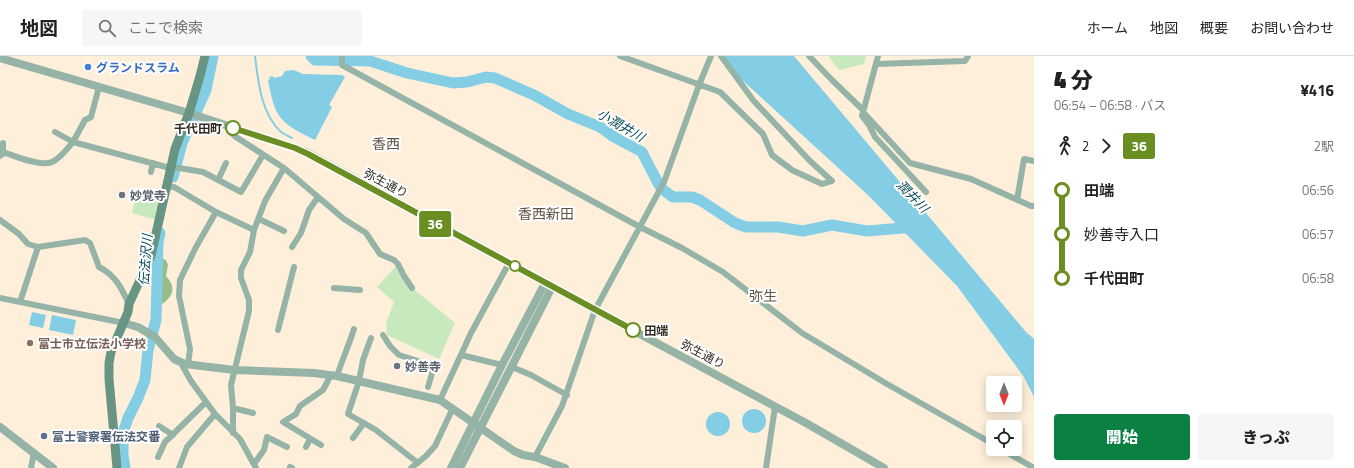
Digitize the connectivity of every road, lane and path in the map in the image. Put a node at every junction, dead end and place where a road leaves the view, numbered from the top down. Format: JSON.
{"nodes":[{"id":1,"x":204,"y":56,"type":"edge"},
{"id":2,"x":342,"y":56,"type":"edge"},
{"id":3,"x":620,"y":56,"type":"edge"},
{"id":4,"x":711,"y":56,"type":"edge"},
{"id":5,"x":721,"y":56,"type":"edge"},
{"id":6,"x":809,"y":56,"type":"edge"},
{"id":7,"x":878,"y":56,"type":"edge"},
{"id":8,"x":968,"y":56,"type":"edge"},
{"id":9,"x":0,"y":58,"type":"edge"},
{"id":10,"x":876,"y":64,"type":"junction"},
{"id":11,"x":699,"y":85,"type":"junction"},
{"id":12,"x":99,"y":87,"type":"junction"},
{"id":13,"x":863,"y":111,"type":"junction"},
{"id":14,"x":189,"y":114,"type":"junction"},
{"id":15,"x":228,"y":127,"type":"junction"},
{"id":16,"x":55,"y":132,"type":"dead end"},
{"id":17,"x":73,"y":142,"type":"junction"},
{"id":18,"x":3,"y":143,"type":"dead end"},
{"id":19,"x":1,"y":155,"type":"edge"},
{"id":20,"x":263,"y":155,"type":"junction"},
{"id":21,"x":1034,"y":161,"type":"edge"},
{"id":22,"x":153,"y":163,"type":"junction"},
{"id":23,"x":226,"y":163,"type":"dead end"},
{"id":24,"x":174,"y":168,"type":"junction"},
{"id":25,"x":284,"y":168,"type":"junction"},
{"id":26,"x":151,"y":172,"type":"dead end"},
{"id":27,"x":218,"y":180,"type":"junction"},
{"id":28,"x":170,"y":187,"type":"junction"},
{"id":29,"x":926,"y":192,"type":"dead end"},
{"id":30,"x":318,"y":197,"type":"junction"},
{"id":31,"x":1017,"y":200,"type":"junction"},
{"id":32,"x":1034,"y":206,"type":"edge"},
{"id":33,"x":216,"y":212,"type":"junction"},
{"id":34,"x":259,"y":219,"type":"junction"},
{"id":35,"x":0,"y":220,"type":"edge"},
{"id":36,"x":640,"y":227,"type":"junction"},
{"id":37,"x":254,"y":230,"type":"junction"},
{"id":38,"x":284,"y":231,"type":"dead end"},
{"id":39,"x":38,"y":247,"type":"junction"},
{"id":40,"x":292,"y":247,"type":"dead end"},
{"id":41,"x":508,"y":263,"type":"junction"},
{"id":42,"x":294,"y":267,"type":"dead end"},
{"id":43,"x":549,"y":285,"type":"junction"},
{"id":44,"x":334,"y":288,"type":"dead end"},
{"id":45,"x":412,"y":288,"type":"dead end"},
{"id":46,"x":360,"y":290,"type":"dead end"},
{"id":47,"x":0,"y":298,"type":"edge"},
{"id":48,"x":20,"y":302,"type":"junction"},
{"id":49,"x":129,"y":304,"type":"junction"},
{"id":50,"x":595,"y":310,"type":"junction"},
{"id":51,"x":124,"y":323,"type":"junction"},
{"id":52,"x":354,"y":329,"type":"dead end"},
{"id":53,"x":278,"y":330,"type":"dead end"},
{"id":54,"x":383,"y":335,"type":"dead end"},
{"id":55,"x":371,"y":338,"type":"dead end"},
{"id":56,"x":461,"y":356,"type":"junction"},
{"id":57,"x":184,"y":364,"type":"junction"},
{"id":58,"x":502,"y":365,"type":"junction"},
{"id":59,"x":512,"y":367,"type":"junction"},
{"id":60,"x":234,"y":370,"type":"junction"},
{"id":61,"x":334,"y":376,"type":"junction"},
{"id":62,"x":359,"y":381,"type":"junction"},
{"id":63,"x":426,"y":392,"type":"junction"},
{"id":64,"x":567,"y":395,"type":"junction"},
{"id":65,"x":440,"y":400,"type":"junction"},
{"id":66,"x":206,"y":402,"type":"junction"},
{"id":67,"x":775,"y":406,"type":"junction"},
{"id":68,"x":233,"y":408,"type":"junction"},
{"id":69,"x":454,"y":408,"type":"junction"},
{"id":70,"x":253,"y":413,"type":"dead end"},
{"id":71,"x":215,"y":414,"type":"junction"},
{"id":72,"x":474,"y":422,"type":"junction"},
{"id":73,"x":364,"y":423,"type":"junction"},
{"id":74,"x":159,"y":426,"type":"dead end"},
{"id":75,"x":0,"y":427,"type":"edge"},
{"id":76,"x":481,"y":427,"type":"junction"},
{"id":77,"x":233,"y":433,"type":"junction"},
{"id":78,"x":173,"y":435,"type":"junction"},
{"id":79,"x":353,"y":438,"type":"dead end"},
{"id":80,"x":310,"y":439,"type":"junction"},
{"id":81,"x":986,"y":440,"type":"edge"},
{"id":82,"x":321,"y":445,"type":"dead end"},
{"id":83,"x":287,"y":447,"type":"dead end"},
{"id":84,"x":306,"y":447,"type":"dead end"},
{"id":85,"x":34,"y":452,"type":"junction"},
{"id":86,"x":1013,"y":456,"type":"edge"},
{"id":87,"x":535,"y":457,"type":"junction"},
{"id":88,"x":158,"y":458,"type":"dead end"},
{"id":89,"x":418,"y":463,"type":"junction"},
{"id":90,"x":255,"y":466,"type":"edge"},
{"id":91,"x":31,"y":468,"type":"edge"},
{"id":92,"x":53,"y":468,"type":"edge"},
{"id":93,"x":117,"y":468,"type":"edge"},
{"id":94,"x":179,"y":468,"type":"edge"},
{"id":95,"x":411,"y":468,"type":"edge"},
{"id":96,"x":451,"y":468,"type":"edge"},
{"id":97,"x":460,"y":468,"type":"edge"},
{"id":98,"x":565,"y":468,"type":"edge"},
{"id":99,"x":766,"y":468,"type":"edge"},
{"id":100,"x":884,"y":468,"type":"edge"},
{"id":101,"x":1034,"y":468,"type":"edge"}],
"edges":[{"from":1,"to":14,"type":"main road"},
{"from":2,"to":36,"type":"street"},
{"from":3,"to":11,"type":"street"},
{"from":4,"to":11,"type":"street"},
{"from":5,"to":11,"type":"street"},
{"from":6,"to":13,"type":"street"},
{"from":7,"to":10,"type":"street"},
{"from":8,"to":10,"type":"street"},
{"from":9,"to":12,"type":"street","name":"弥生通り"},
{"from":10,"to":13,"type":"street"},
{"from":11,"to":36,"type":"street"},
{"from":12,"to":14,"type":"street","name":"弥生通り"},
{"from":12,"to":17,"type":"street"},
{"from":13,"to":29,"type":"street"},
{"from":13,"to":31,"type":"street"},
{"from":14,"to":15,"type":"street","name":"弥生通り"},
{"from":14,"to":24,"type":"main road"},
{"from":15,"to":20,"type":"street"},
{"from":15,"to":41,"type":"street","name":"弥生通り"},
{"from":16,"to":17,"type":"street"},
{"from":17,"to":19,"type":"street"},
{"from":17,"to":22,"type":"street"},
{"from":18,"to":19,"type":"street"},
{"from":20,"to":25,"type":"street"},
{"from":20,"to":27,"type":"street"},
{"from":21,"to":31,"type":"street"},
{"from":22,"to":24,"type":"street"},
{"from":22,"to":26,"type":"street"},
{"from":23,"to":27,"type":"street"},
{"from":24,"to":27,"type":"street"},
{"from":24,"to":28,"type":"main road"},
{"from":25,"to":30,"type":"street"},
{"from":25,"to":34,"type":"street"},
{"from":28,"to":33,"type":"street"},
{"from":28,"to":49,"type":"main road"},
{"from":30,"to":40,"type":"street"},
{"from":30,"to":45,"type":"street"},
{"from":31,"to":32,"type":"street"},
{"from":33,"to":37,"type":"street"},
{"from":33,"to":57,"type":"street"},
{"from":34,"to":37,"type":"street"},
{"from":34,"to":38,"type":"street"},
{"from":35,"to":39,"type":"street"},
{"from":36,"to":50,"type":"street"},
{"from":36,"to":81,"type":"street"},
{"from":37,"to":60,"type":"street"},
{"from":39,"to":48,"type":"street"},
{"from":39,"to":49,"type":"street"},
{"from":41,"to":43,"type":"street","name":"弥生通り"},
{"from":41,"to":56,"type":"street"},
{"from":42,"to":53,"type":"street"},
{"from":43,"to":50,"type":"street","name":"弥生通り"},
{"from":43,"to":58,"type":"street"},
{"from":43,"to":59,"type":"street"},
{"from":44,"to":46,"type":"street"},
{"from":47,"to":48,"type":"street"},
{"from":48,"to":51,"type":"street"},
{"from":49,"to":51,"type":"main road"},
{"from":50,"to":64,"type":"street"},
{"from":50,"to":67,"type":"street","name":"弥生通り"},
{"from":51,"to":57,"type":"street"},
{"from":51,"to":93,"type":"main road"},
{"from":52,"to":61,"type":"street"},
{"from":54,"to":63,"type":"street"},
{"from":55,"to":62,"type":"street"},
{"from":56,"to":58,"type":"street"},
{"from":56,"to":65,"type":"street"},
{"from":57,"to":60,"type":"street"},
{"from":57,"to":66,"type":"street"},
{"from":58,"to":72,"type":"street"},
{"from":59,"to":64,"type":"street"},
{"from":59,"to":76,"type":"street"},
{"from":60,"to":61,"type":"street"},
{"from":60,"to":68,"type":"street"},
{"from":61,"to":62,"type":"street"},
{"from":61,"to":80,"type":"street"},
{"from":62,"to":63,"type":"street"},
{"from":62,"to":73,"type":"street"},
{"from":63,"to":65,"type":"street"},
{"from":64,"to":87,"type":"street"},
{"from":65,"to":69,"type":"street"},
{"from":66,"to":71,"type":"street"},
{"from":66,"to":78,"type":"street"},
{"from":67,"to":99,"type":"street"},
{"from":67,"to":100,"type":"street","name":"弥生通り"},
{"from":68,"to":70,"type":"street"},
{"from":68,"to":77,"type":"street"},
{"from":69,"to":72,"type":"street"},
{"from":69,"to":89,"type":"street"},
{"from":71,"to":77,"type":"street"},
{"from":71,"to":94,"type":"street"},
{"from":72,"to":76,"type":"street"},
{"from":72,"to":96,"type":"street"},
{"from":73,"to":79,"type":"street"},
{"from":73,"to":89,"type":"street"},
{"from":74,"to":78,"type":"street"},
{"from":75,"to":85,"type":"street"},
{"from":76,"to":87,"type":"street"},
{"from":76,"to":97,"type":"street"},
{"from":77,"to":90,"type":"street"},
{"from":78,"to":88,"type":"street"},
{"from":80,"to":82,"type":"street"},
{"from":80,"to":84,"type":"street"},
{"from":83,"to":90,"type":"street"},
{"from":85,"to":91,"type":"street"},
{"from":85,"to":92,"type":"street"},
{"from":86,"to":101,"type":"street"},
{"from":87,"to":98,"type":"street"},
{"from":89,"to":95,"type":"street"}]}
